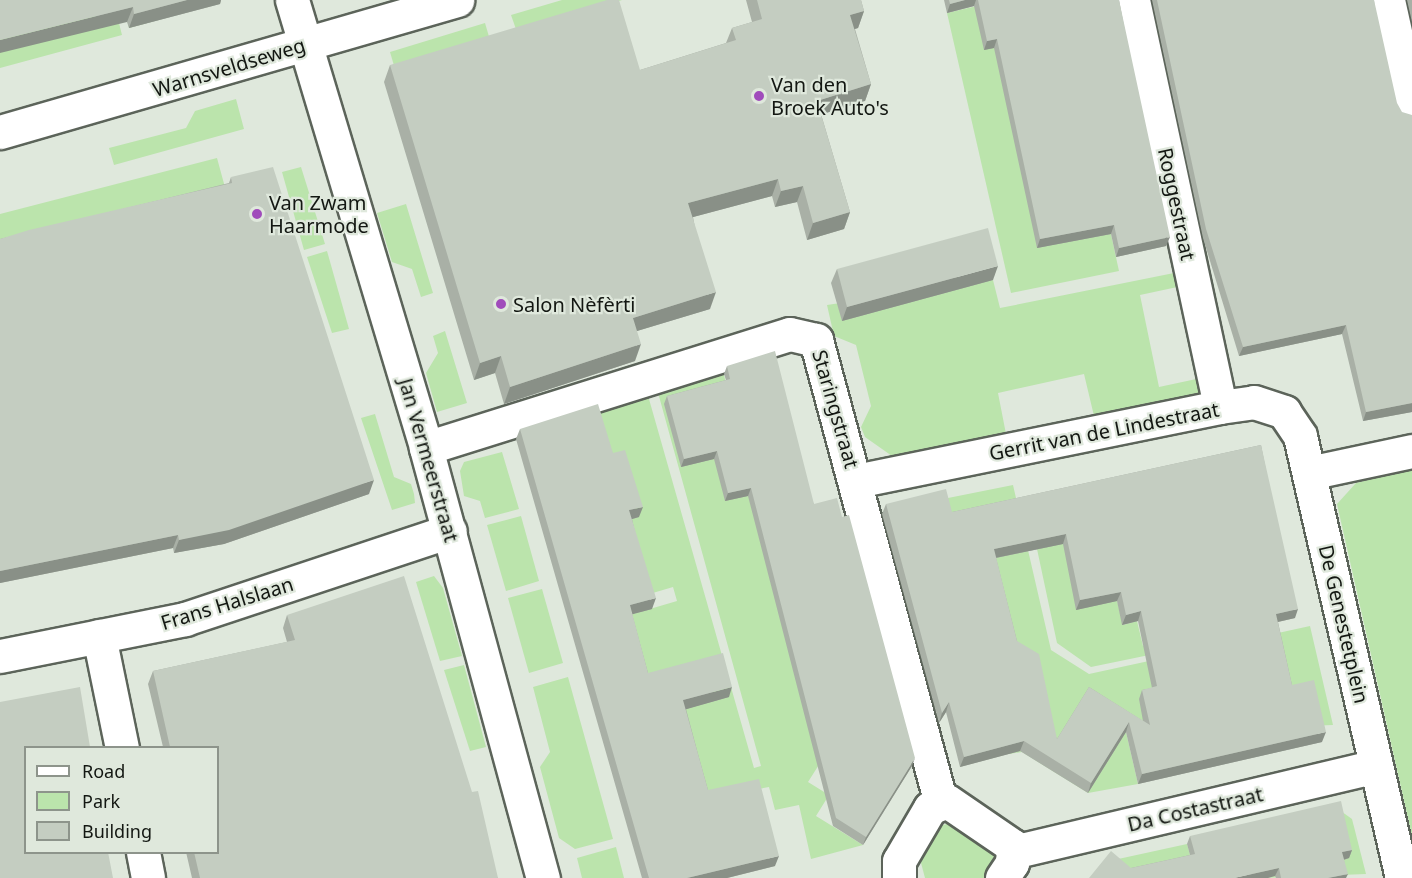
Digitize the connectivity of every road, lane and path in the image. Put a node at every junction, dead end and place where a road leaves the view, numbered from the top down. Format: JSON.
{"nodes":[{"id":1,"x":292,"y":0,"type":"edge"},
{"id":2,"x":457,"y":0,"type":"edge"},
{"id":3,"x":1133,"y":0,"type":"edge"},
{"id":4,"x":1388,"y":0,"type":"edge"},
{"id":5,"x":305,"y":45,"type":"junction"},
{"id":6,"x":1412,"y":108,"type":"edge"},
{"id":7,"x":0,"y":132,"type":"edge"},
{"id":8,"x":1220,"y":407,"type":"junction"},
{"id":9,"x":426,"y":448,"type":"junction"},
{"id":10,"x":1412,"y":451,"type":"edge"},
{"id":11,"x":1309,"y":474,"type":"junction"},
{"id":12,"x":856,"y":481,"type":"junction"},
{"id":13,"x":450,"y":531,"type":"junction"},
{"id":14,"x":99,"y":636,"type":"junction"},
{"id":15,"x":0,"y":656,"type":"edge"},
{"id":16,"x":122,"y":746,"type":"edge"},
{"id":17,"x":1376,"y":766,"type":"junction"},
{"id":18,"x":941,"y":803,"type":"junction"},
{"id":19,"x":143,"y":854,"type":"edge"},
{"id":20,"x":1008,"y":865,"type":"edge"},
{"id":21,"x":892,"y":877,"type":"edge"},
{"id":22,"x":148,"y":878,"type":"edge"},
{"id":23,"x":543,"y":878,"type":"edge"},
{"id":24,"x":1402,"y":878,"type":"edge"}],
"edges":[{"from":1,"to":5,"type":"street","name":"Jan Vermeerstraat"},
{"from":2,"to":5,"type":"street","name":"Warnsveldseweg"},
{"from":3,"to":8,"type":"street","name":"Roggestraat"},
{"from":4,"to":6,"type":"street"},
{"from":5,"to":7,"type":"street","name":"Warnsveldseweg"},
{"from":5,"to":9,"type":"street","name":"Jan Vermeerstraat"},
{"from":8,"to":11,"type":"street","name":"Gerrit van de Lindestraat"},
{"from":8,"to":12,"type":"street","name":"Gerrit van de Lindestraat"},
{"from":9,"to":12,"type":"street","name":"Staringstraat"},
{"from":9,"to":13,"type":"street","name":"Jan Vermeerstraat"},
{"from":10,"to":11,"type":"street"},
{"from":11,"to":17,"type":"street","name":"De Genestetplein"},
{"from":12,"to":18,"type":"street","name":"Staringstraat"},
{"from":13,"to":14,"type":"street","name":"Frans Halslaan"},
{"from":13,"to":23,"type":"street","name":"Jan Vermeerstraat"},
{"from":14,"to":15,"type":"street","name":"Frans Halslaan"},
{"from":14,"to":16,"type":"street"},
{"from":17,"to":20,"type":"street","name":"Da Costastraat"},
{"from":17,"to":24,"type":"street","name":"De Genestetplein"},
{"from":18,"to":20,"type":"street","name":"Da Costastraat"},
{"from":18,"to":21,"type":"street"},
{"from":19,"to":22,"type":"street"}]}
